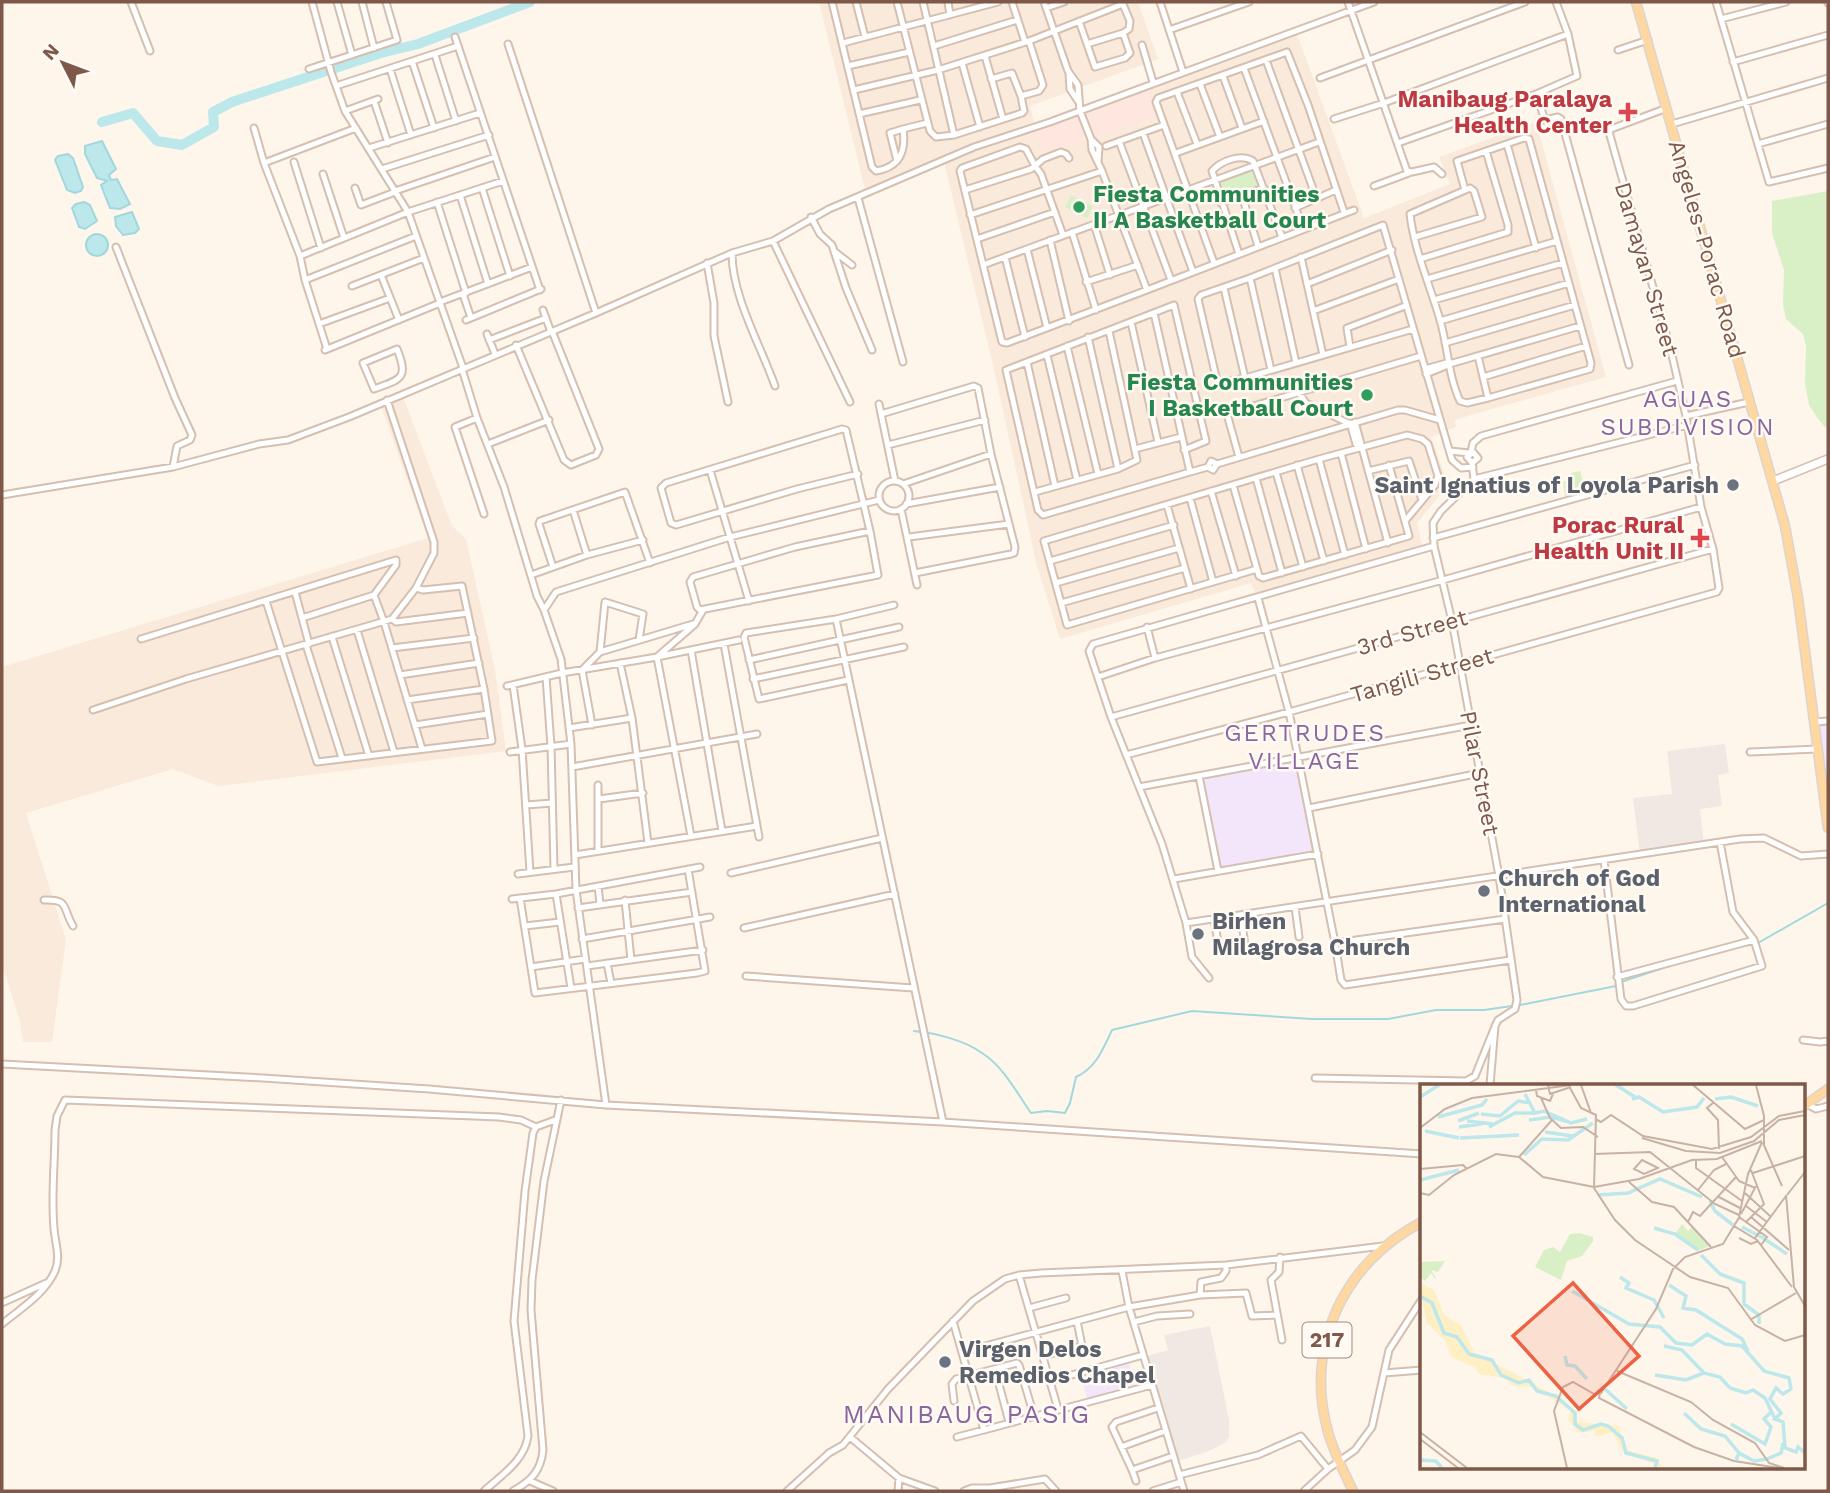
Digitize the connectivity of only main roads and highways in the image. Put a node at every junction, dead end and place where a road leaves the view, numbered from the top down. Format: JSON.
{"nodes":[{"id":1,"x":1636,"y":2,"type":"edge"},
{"id":2,"x":1826,"y":791,"type":"edge"},
{"id":3,"x":1828,"y":828,"type":"edge"},
{"id":4,"x":1828,"y":1089,"type":"edge"},
{"id":5,"x":1806,"y":1104,"type":"edge"},
{"id":6,"x":1420,"y":1223,"type":"edge"},
{"id":7,"x":1353,"y":1491,"type":"edge"}],
"edges":[{"from":1,"to":2,"type":"main road","name":"Angeles-Porac Road"},
{"from":2,"to":3,"type":"main road","name":"Angeles-Porac Road"},
{"from":4,"to":5,"type":"main road"},
{"from":6,"to":7,"type":"main road","number":"217"}]}
